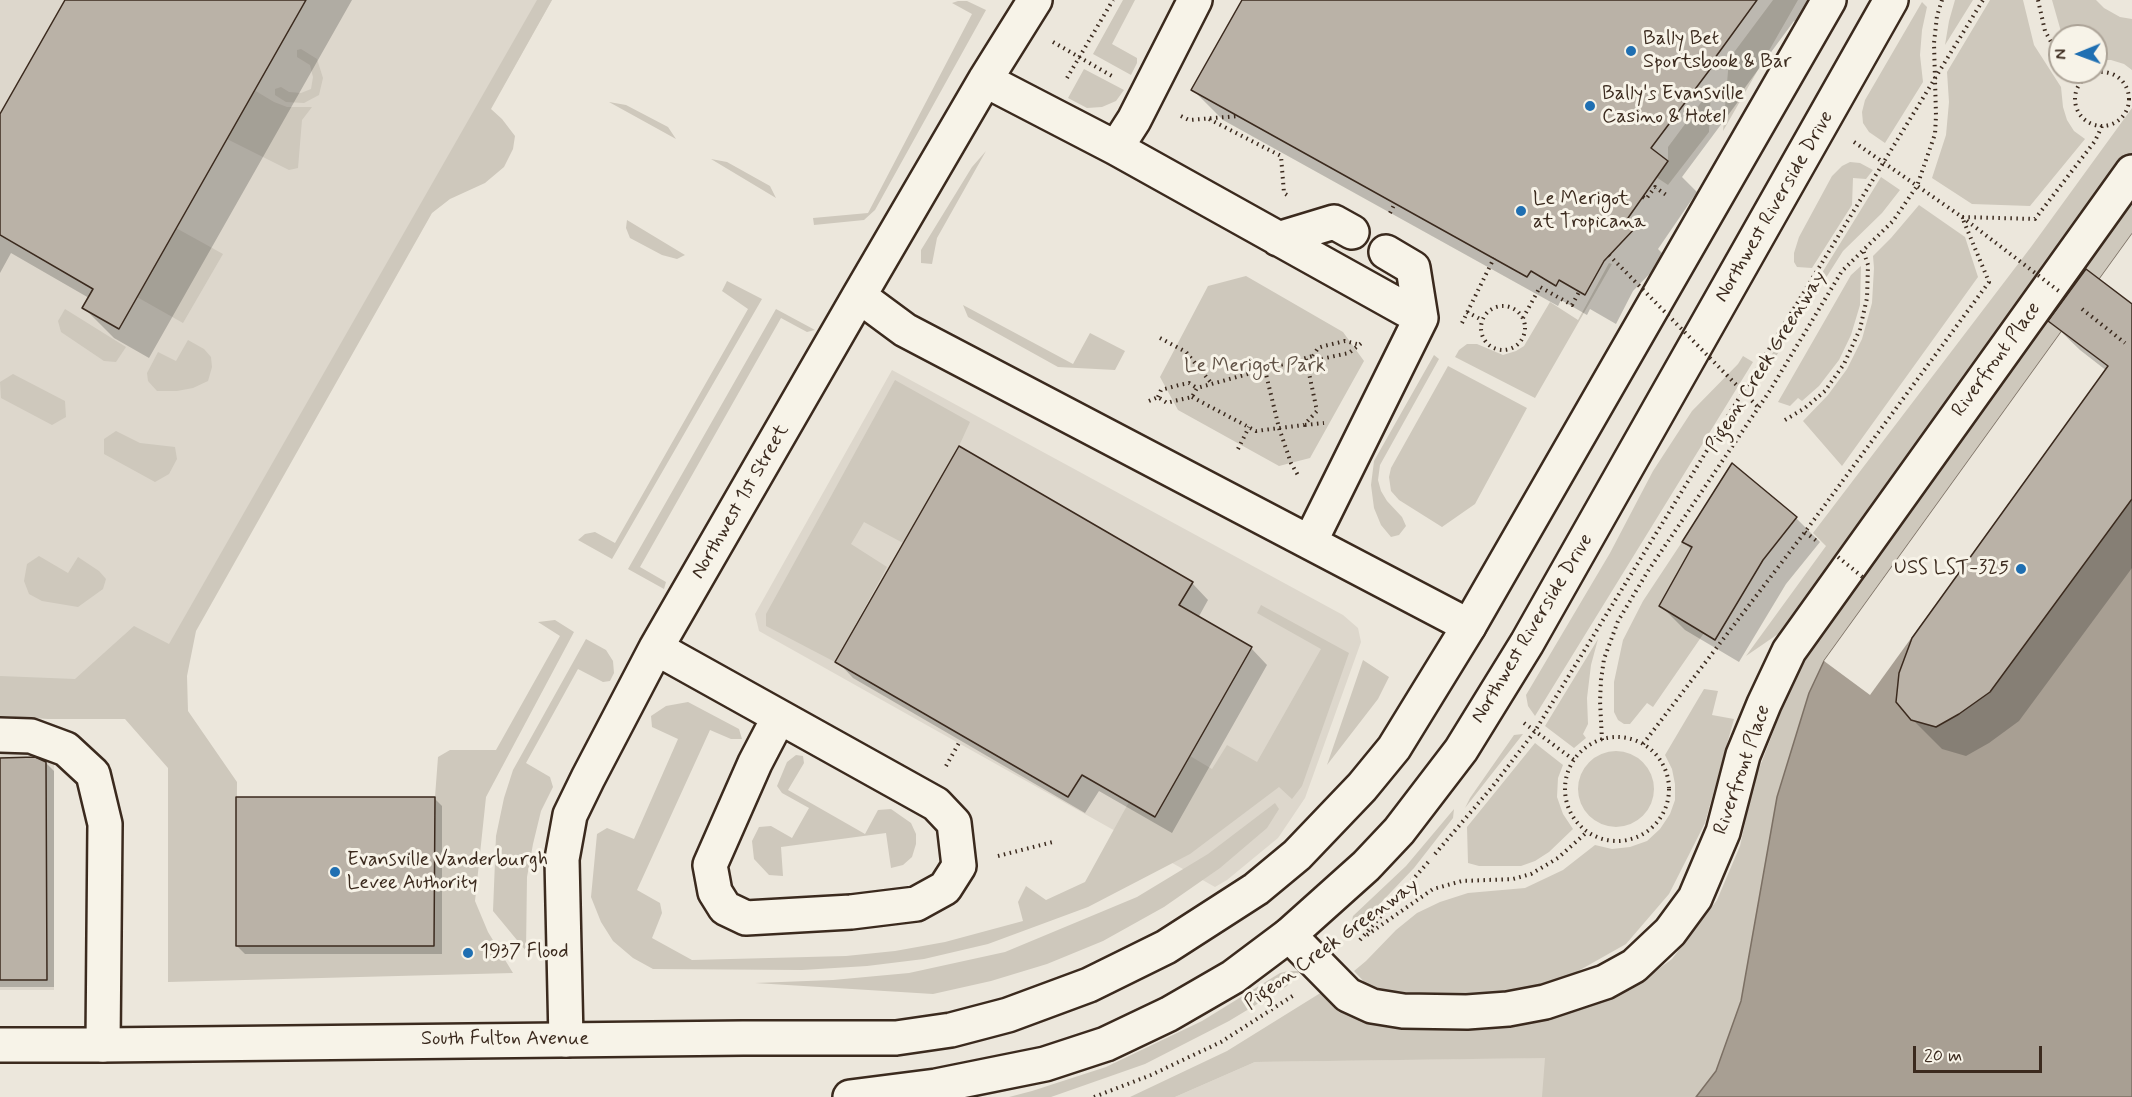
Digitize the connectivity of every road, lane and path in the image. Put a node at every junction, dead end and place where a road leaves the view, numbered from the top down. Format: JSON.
{"nodes":[{"id":1,"x":1035,"y":0,"type":"edge"},
{"id":2,"x":1113,"y":0,"type":"edge"},
{"id":3,"x":1195,"y":0,"type":"edge"},
{"id":4,"x":1829,"y":0,"type":"edge"},
{"id":5,"x":1891,"y":0,"type":"edge"},
{"id":6,"x":1942,"y":0,"type":"edge"},
{"id":7,"x":1983,"y":0,"type":"edge"},
{"id":8,"x":2038,"y":0,"type":"edge"},
{"id":9,"x":2048,"y":36,"type":"edge"},
{"id":10,"x":2108,"y":73,"type":"edge"},
{"id":11,"x":1934,"y":77,"type":"junction"},
{"id":12,"x":985,"y":80,"type":"junction"},
{"id":13,"x":2080,"y":84,"type":"edge"},
{"id":14,"x":1044,"y":111,"type":"junction"},
{"id":15,"x":1208,"y":119,"type":"dead end"},
{"id":16,"x":1824,"y":123,"type":"junction"},
{"id":17,"x":2102,"y":126,"type":"junction"},
{"id":18,"x":1116,"y":148,"type":"junction"},
{"id":19,"x":1883,"y":162,"type":"junction"},
{"id":20,"x":2132,"y":172,"type":"edge"},
{"id":21,"x":1917,"y":186,"type":"junction"},
{"id":22,"x":1643,"y":197,"type":"dead end"},
{"id":23,"x":1669,"y":197,"type":"dead end"},
{"id":24,"x":1962,"y":217,"type":"junction"},
{"id":25,"x":1343,"y":227,"type":"joint"},
{"id":26,"x":1278,"y":239,"type":"junction"},
{"id":27,"x":1863,"y":250,"type":"junction"},
{"id":28,"x":1386,"y":252,"type":"dead end"},
{"id":29,"x":1609,"y":255,"type":"dead end"},
{"id":30,"x":1494,"y":258,"type":"dead end"},
{"id":31,"x":1580,"y":292,"type":"dead end"},
{"id":32,"x":859,"y":296,"type":"junction"},
{"id":33,"x":2069,"y":299,"type":"dead end"},
{"id":34,"x":2078,"y":307,"type":"dead end"},
{"id":35,"x":1467,"y":312,"type":"junction"},
{"id":36,"x":1421,"y":318,"type":"junction"},
{"id":37,"x":1523,"y":318,"type":"junction"},
{"id":38,"x":1482,"y":320,"type":"junction"},
{"id":39,"x":1460,"y":328,"type":"dead end"},
{"id":40,"x":1160,"y":338,"type":"dead end"},
{"id":41,"x":2125,"y":343,"type":"dead end"},
{"id":42,"x":1358,"y":344,"type":"dead end"},
{"id":43,"x":1324,"y":346,"type":"dead end"},
{"id":44,"x":1313,"y":356,"type":"junction"},
{"id":45,"x":1306,"y":359,"type":"junction"},
{"id":46,"x":1265,"y":370,"type":"junction"},
{"id":47,"x":1212,"y":384,"type":"junction"},
{"id":48,"x":1197,"y":388,"type":"junction"},
{"id":49,"x":1192,"y":396,"type":"junction"},
{"id":50,"x":1158,"y":397,"type":"junction"},
{"id":51,"x":1149,"y":401,"type":"dead end"},
{"id":52,"x":1760,"y":409,"type":"dead end"},
{"id":53,"x":1785,"y":420,"type":"dead end"},
{"id":54,"x":1330,"y":423,"type":"dead end"},
{"id":55,"x":1304,"y":425,"type":"junction"},
{"id":56,"x":1249,"y":428,"type":"junction"},
{"id":57,"x":1279,"y":428,"type":"junction"},
{"id":58,"x":1238,"y":449,"type":"dead end"},
{"id":59,"x":1300,"y":479,"type":"dead end"},
{"id":60,"x":1310,"y":542,"type":"junction"},
{"id":61,"x":1838,"y":557,"type":"dead end"},
{"id":62,"x":1865,"y":579,"type":"dead end"},
{"id":63,"x":1469,"y":626,"type":"junction"},
{"id":64,"x":656,"y":648,"type":"junction"},
{"id":65,"x":1492,"y":701,"type":"junction"},
{"id":66,"x":779,"y":717,"type":"junction"},
{"id":67,"x":1534,"y":731,"type":"junction"},
{"id":68,"x":0,"y":735,"type":"edge"},
{"id":69,"x":1602,"y":740,"type":"junction"},
{"id":70,"x":1643,"y":744,"type":"junction"},
{"id":71,"x":1574,"y":760,"type":"junction"},
{"id":72,"x":1587,"y":832,"type":"junction"},
{"id":73,"x":1053,"y":842,"type":"dead end"},
{"id":74,"x":959,"y":866,"type":"junction"},
{"id":75,"x":1289,"y":935,"type":"junction"},
{"id":76,"x":1360,"y":940,"type":"junction"},
{"id":77,"x":1323,"y":969,"type":"junction"},
{"id":78,"x":566,"y":1040,"type":"junction"},
{"id":79,"x":0,"y":1045,"type":"edge"},
{"id":80,"x":103,"y":1046,"type":"junction"},
{"id":81,"x":850,"y":1097,"type":"edge"},
{"id":82,"x":1094,"y":1097,"type":"edge"}],
"edges":[{"from":1,"to":12,"type":"main road","name":"Northwest 1st Street"},
{"from":2,"to":14,"type":"path"},
{"from":3,"to":18,"type":"main road"},
{"from":4,"to":63,"type":"main road"},
{"from":5,"to":16,"type":"main road","name":"Northwest Riverside Drive"},
{"from":6,"to":11,"type":"path","name":"Pigeon Creek Greenway"},
{"from":7,"to":11,"type":"path"},
{"from":8,"to":9,"type":"path"},
{"from":10,"to":17,"type":"path"},
{"from":11,"to":19,"type":"path"},
{"from":11,"to":21,"type":"path","name":"Pigeon Creek Greenway"},
{"from":12,"to":14,"type":"main road"},
{"from":12,"to":32,"type":"main road","name":"Northwest 1st Street"},
{"from":13,"to":17,"type":"path"},
{"from":14,"to":18,"type":"main road"},
{"from":15,"to":25,"type":"path"},
{"from":16,"to":19,"type":"path"},
{"from":16,"to":65,"type":"main road","name":"Northwest Riverside Drive"},
{"from":17,"to":24,"type":"path"},
{"from":18,"to":26,"type":"main road"},
{"from":19,"to":21,"type":"path"},
{"from":19,"to":67,"type":"path"},
{"from":20,"to":77,"type":"main road","name":"Riverfront Place"},
{"from":21,"to":24,"type":"path"},
{"from":21,"to":27,"type":"path","name":"Pigeon Creek Greenway"},
{"from":22,"to":23,"type":"path"},
{"from":24,"to":33,"type":"path","bridge":true},
{"from":24,"to":70,"type":"path"},
{"from":25,"to":26,"type":"main road"},
{"from":26,"to":36,"type":"main road"},
{"from":27,"to":53,"type":"path"},
{"from":27,"to":69,"type":"path","name":"Pigeon Creek Greenway"},
{"from":28,"to":36,"type":"main road"},
{"from":29,"to":52,"type":"path","bridge":true},
{"from":30,"to":35,"type":"path"},
{"from":31,"to":37,"type":"path"},
{"from":32,"to":60,"type":"main road"},
{"from":32,"to":64,"type":"main road","name":"Northwest 1st Street"},
{"from":34,"to":41,"type":"path"},
{"from":35,"to":38,"type":"path"},
{"from":35,"to":39,"type":"path"},
{"from":36,"to":60,"type":"main road"},
{"from":37,"to":38,"type":"path"},
{"from":37,"to":38,"type":"path"},
{"from":40,"to":47,"type":"path"},
{"from":42,"to":44,"type":"path"},
{"from":43,"to":44,"type":"path"},
{"from":44,"to":45,"type":"path"},
{"from":45,"to":46,"type":"path"},
{"from":45,"to":55,"type":"path"},
{"from":46,"to":47,"type":"path"},
{"from":46,"to":57,"type":"path"},
{"from":47,"to":48,"type":"path"},
{"from":48,"to":49,"type":"path"},
{"from":48,"to":50,"type":"path"},
{"from":49,"to":50,"type":"path"},
{"from":49,"to":56,"type":"path"},
{"from":50,"to":51,"type":"path"},
{"from":54,"to":55,"type":"path"},
{"from":55,"to":57,"type":"path"},
{"from":56,"to":57,"type":"path"},
{"from":56,"to":58,"type":"path"},
{"from":57,"to":59,"type":"path"},
{"from":60,"to":63,"type":"main road"},
{"from":61,"to":62,"type":"path","bridge":true},
{"from":63,"to":78,"type":"main road","name":"South Fulton Avenue"},
{"from":64,"to":66,"type":"main road"},
{"from":64,"to":78,"type":"main road","name":"Northwest 1st Street"},
{"from":65,"to":67,"type":"path"},
{"from":65,"to":75,"type":"main road","name":"Northwest Riverside Drive"},
{"from":66,"to":74,"type":"main road"},
{"from":66,"to":74,"type":"main road"},
{"from":67,"to":71,"type":"path"},
{"from":67,"to":76,"type":"path"},
{"from":68,"to":80,"type":"main road"},
{"from":69,"to":70,"type":"path"},
{"from":69,"to":71,"type":"path"},
{"from":70,"to":72,"type":"path"},
{"from":71,"to":72,"type":"path"},
{"from":72,"to":76,"type":"path","name":"Pigeon Creek Greenway"},
{"from":73,"to":74,"type":"path"},
{"from":75,"to":77,"type":"main road","name":"Riverfront Place"},
{"from":75,"to":81,"type":"main road","name":"Northwest Riverside Drive"},
{"from":76,"to":77,"type":"path","name":"Pigeon Creek Greenway"},
{"from":77,"to":82,"type":"path","name":"Pigeon Creek Greenway"},
{"from":78,"to":80,"type":"main road","name":"South Fulton Avenue"},
{"from":79,"to":80,"type":"main road","name":"South Fulton Avenue"}]}
